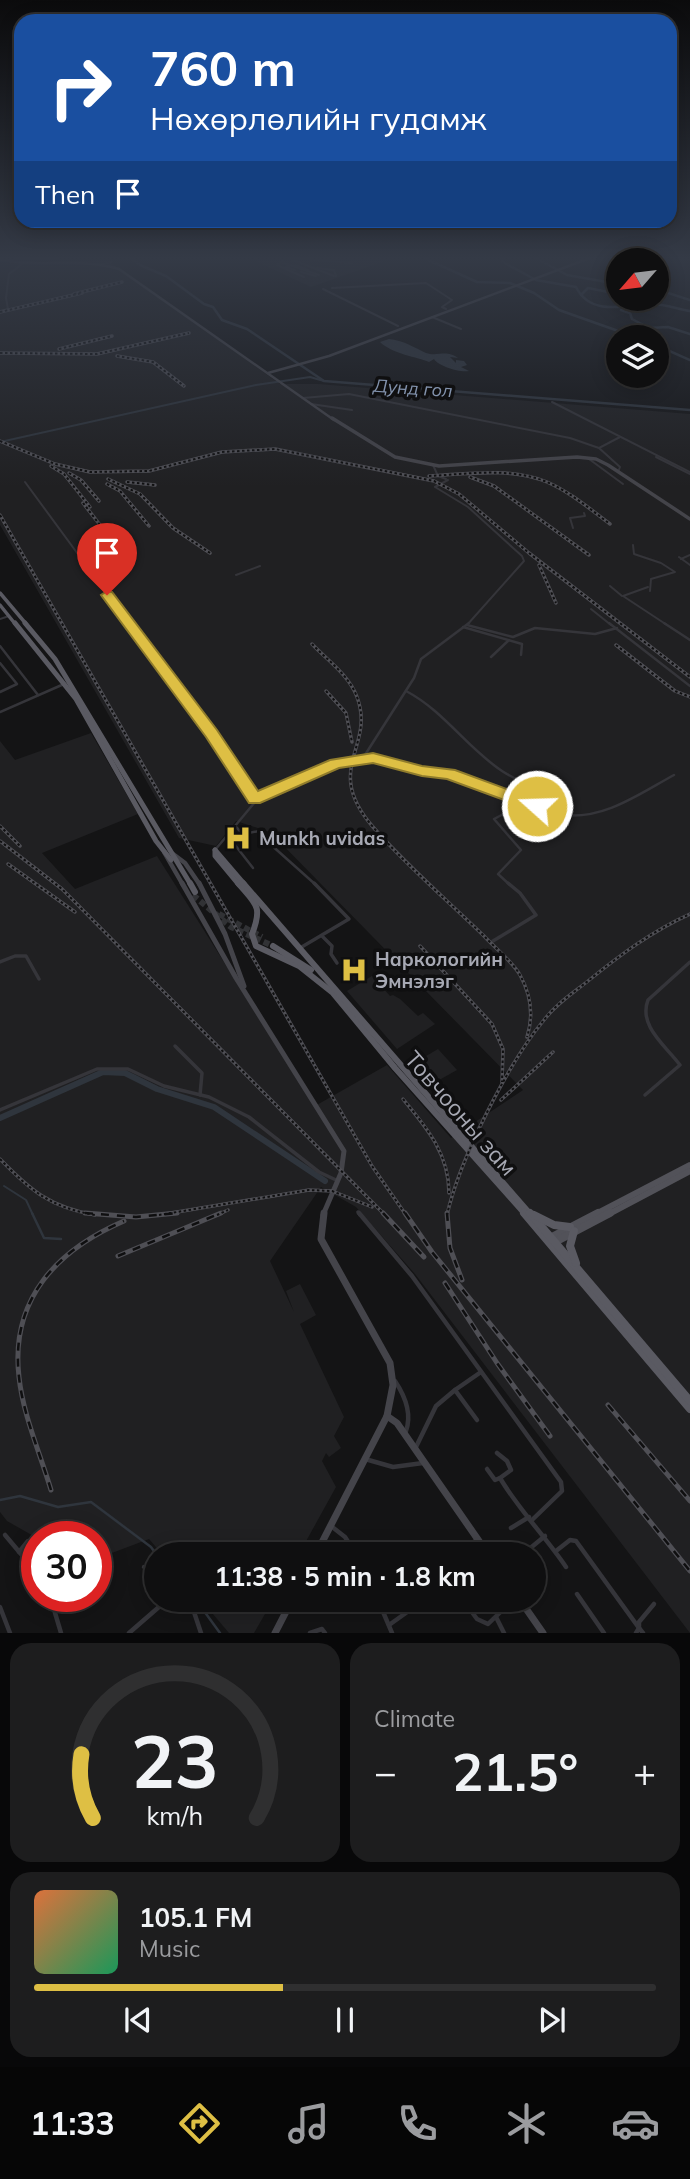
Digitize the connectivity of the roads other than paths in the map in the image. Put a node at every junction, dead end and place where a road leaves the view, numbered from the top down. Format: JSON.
{"nodes":[{"id":1,"x":212,"y":334,"type":"edge"},
{"id":2,"x":381,"y":334,"type":"edge"},
{"id":3,"x":384,"y":334,"type":"edge"},
{"id":4,"x":304,"y":363,"type":"junction"},
{"id":5,"x":266,"y":372,"type":"junction"},
{"id":6,"x":303,"y":398,"type":"junction"},
{"id":7,"x":552,"y":402,"type":"dead end"},
{"id":8,"x":311,"y":404,"type":"junction"},
{"id":9,"x":352,"y":410,"type":"dead end"},
{"id":10,"x":620,"y":437,"type":"junction"},
{"id":11,"x":599,"y":448,"type":"junction"},
{"id":12,"x":588,"y":458,"type":"junction"},
{"id":13,"x":666,"y":460,"type":"junction"},
{"id":14,"x":433,"y":465,"type":"junction"},
{"id":15,"x":618,"y":472,"type":"junction"},
{"id":16,"x":690,"y":474,"type":"edge"},
{"id":17,"x":25,"y":482,"type":"dead end"},
{"id":18,"x":623,"y":484,"type":"dead end"},
{"id":19,"x":584,"y":513,"type":"dead end"},
{"id":20,"x":690,"y":519,"type":"edge"},
{"id":21,"x":573,"y":528,"type":"dead end"},
{"id":22,"x":633,"y":545,"type":"dead end"},
{"id":23,"x":690,"y":555,"type":"edge"},
{"id":24,"x":690,"y":565,"type":"edge"},
{"id":25,"x":260,"y":566,"type":"dead end"},
{"id":26,"x":236,"y":575,"type":"dead end"},
{"id":27,"x":610,"y":586,"type":"dead end"},
{"id":28,"x":0,"y":593,"type":"edge"},
{"id":29,"x":624,"y":598,"type":"junction"},
{"id":30,"x":0,"y":605,"type":"edge"},
{"id":31,"x":592,"y":609,"type":"dead end"},
{"id":32,"x":0,"y":619,"type":"edge"},
{"id":33,"x":22,"y":619,"type":"junction"},
{"id":34,"x":12,"y":620,"type":"junction"},
{"id":35,"x":465,"y":626,"type":"junction"},
{"id":36,"x":617,"y":628,"type":"junction"},
{"id":37,"x":509,"y":640,"type":"junction"},
{"id":38,"x":690,"y":640,"type":"edge"},
{"id":39,"x":0,"y":646,"type":"edge"},
{"id":40,"x":521,"y":655,"type":"dead end"},
{"id":41,"x":491,"y":657,"type":"dead end"},
{"id":42,"x":55,"y":659,"type":"junction"},
{"id":43,"x":47,"y":662,"type":"junction"},
{"id":44,"x":0,"y":663,"type":"edge"},
{"id":45,"x":67,"y":682,"type":"junction"},
{"id":46,"x":690,"y":686,"type":"edge"},
{"id":47,"x":406,"y":691,"type":"junction"},
{"id":48,"x":0,"y":692,"type":"edge"},
{"id":49,"x":38,"y":695,"type":"junction"},
{"id":50,"x":0,"y":712,"type":"edge"},
{"id":51,"x":363,"y":758,"type":"junction"},
{"id":52,"x":674,"y":775,"type":"dead end"},
{"id":53,"x":505,"y":794,"type":"junction"},
{"id":54,"x":255,"y":799,"type":"junction"},
{"id":55,"x":562,"y":815,"type":"junction"},
{"id":56,"x":235,"y":826,"type":"junction"},
{"id":57,"x":228,"y":836,"type":"junction"},
{"id":58,"x":165,"y":850,"type":"junction"},
{"id":59,"x":215,"y":853,"type":"junction"},
{"id":60,"x":253,"y":868,"type":"dead end"},
{"id":61,"x":194,"y":893,"type":"tunnel mouth"},
{"id":62,"x":322,"y":936,"type":"junction"},
{"id":63,"x":493,"y":941,"type":"dead end"},
{"id":64,"x":231,"y":944,"type":"junction"},
{"id":65,"x":274,"y":944,"type":"tunnel mouth"},
{"id":66,"x":300,"y":948,"type":"junction"},
{"id":67,"x":218,"y":949,"type":"junction"},
{"id":68,"x":234,"y":955,"type":"junction"},
{"id":69,"x":224,"y":958,"type":"junction"},
{"id":70,"x":0,"y":962,"type":"edge"},
{"id":71,"x":690,"y":962,"type":"edge"},
{"id":72,"x":337,"y":963,"type":"dead end"},
{"id":73,"x":319,"y":976,"type":"junction"},
{"id":74,"x":39,"y":979,"type":"dead end"},
{"id":75,"x":244,"y":987,"type":"junction"},
{"id":76,"x":174,"y":1046,"type":"dead end"},
{"id":77,"x":200,"y":1095,"type":"junction"},
{"id":78,"x":645,"y":1095,"type":"dead end"},
{"id":79,"x":0,"y":1110,"type":"edge"},
{"id":80,"x":690,"y":1165,"type":"edge"},
{"id":81,"x":690,"y":1171,"type":"edge"},
{"id":82,"x":335,"y":1180,"type":"junction"},
{"id":83,"x":529,"y":1211,"type":"junction"},
{"id":84,"x":358,"y":1212,"type":"dead end"},
{"id":85,"x":572,"y":1229,"type":"junction"},
{"id":86,"x":552,"y":1240,"type":"junction"},
{"id":87,"x":579,"y":1269,"type":"junction"},
{"id":88,"x":481,"y":1372,"type":"junction"},
{"id":89,"x":393,"y":1378,"type":"junction"},
{"id":90,"x":455,"y":1390,"type":"junction"},
{"id":91,"x":690,"y":1401,"type":"edge"},
{"id":92,"x":690,"y":1409,"type":"edge"},
{"id":93,"x":387,"y":1416,"type":"junction"},
{"id":94,"x":477,"y":1420,"type":"dead end"},
{"id":95,"x":404,"y":1433,"type":"junction"},
{"id":96,"x":415,"y":1448,"type":"junction"},
{"id":97,"x":497,"y":1453,"type":"dead end"},
{"id":98,"x":365,"y":1459,"type":"junction"},
{"id":99,"x":426,"y":1463,"type":"junction"},
{"id":100,"x":487,"y":1469,"type":"dead end"},
{"id":101,"x":500,"y":1478,"type":"junction"},
{"id":102,"x":531,"y":1519,"type":"junction"},
{"id":103,"x":331,"y":1526,"type":"junction"},
{"id":104,"x":511,"y":1528,"type":"dead end"},
{"id":105,"x":5,"y":1535,"type":"dead end"},
{"id":106,"x":545,"y":1536,"type":"junction"},
{"id":107,"x":478,"y":1539,"type":"junction"},
{"id":108,"x":322,"y":1542,"type":"edge"},
{"id":109,"x":348,"y":1542,"type":"edge"},
{"id":110,"x":474,"y":1542,"type":"edge"},
{"id":111,"x":480,"y":1542,"type":"edge"},
{"id":112,"x":538,"y":1542,"type":"edge"},
{"id":113,"x":21,"y":1550,"type":"edge"},
{"id":114,"x":556,"y":1551,"type":"junction"},
{"id":115,"x":19,"y":1552,"type":"junction"},
{"id":116,"x":21,"y":1554,"type":"edge"},
{"id":117,"x":566,"y":1567,"type":"dead end"},
{"id":118,"x":577,"y":1594,"type":"dead end"},
{"id":119,"x":654,"y":1604,"type":"dead end"},
{"id":120,"x":0,"y":1607,"type":"edge"},
{"id":121,"x":55,"y":1612,"type":"edge"},
{"id":122,"x":153,"y":1612,"type":"edge"},
{"id":123,"x":194,"y":1612,"type":"edge"},
{"id":124,"x":286,"y":1612,"type":"edge"},
{"id":125,"x":383,"y":1612,"type":"edge"},
{"id":126,"x":407,"y":1612,"type":"edge"},
{"id":127,"x":474,"y":1612,"type":"edge"},
{"id":128,"x":501,"y":1612,"type":"edge"},
{"id":129,"x":528,"y":1612,"type":"edge"},
{"id":130,"x":496,"y":1617,"type":"junction"},
{"id":131,"x":388,"y":1625,"type":"junction"},
{"id":132,"x":639,"y":1631,"type":"edge"},
{"id":133,"x":10,"y":1633,"type":"edge"},
{"id":134,"x":61,"y":1633,"type":"edge"},
{"id":135,"x":129,"y":1633,"type":"edge"},
{"id":136,"x":201,"y":1633,"type":"edge"},
{"id":137,"x":275,"y":1633,"type":"edge"},
{"id":138,"x":310,"y":1633,"type":"edge"},
{"id":139,"x":325,"y":1633,"type":"edge"},
{"id":140,"x":392,"y":1633,"type":"edge"},
{"id":141,"x":504,"y":1633,"type":"edge"},
{"id":142,"x":543,"y":1633,"type":"edge"},
{"id":143,"x":604,"y":1633,"type":"edge"}],
"edges":[{"from":1,"to":5,"type":"main road"},
{"from":2,"to":4,"type":"main road"},
{"from":3,"to":4,"type":"main road"},
{"from":4,"to":5,"type":"main road"},
{"from":5,"to":6,"type":"main road"},
{"from":6,"to":8,"type":"main road"},
{"from":6,"to":11,"type":"street"},
{"from":7,"to":10,"type":"street"},
{"from":8,"to":9,"type":"street"},
{"from":8,"to":14,"type":"main road"},
{"from":10,"to":11,"type":"street"},
{"from":10,"to":13,"type":"street"},
{"from":11,"to":15,"type":"street"},
{"from":12,"to":14,"type":"main road"},
{"from":12,"to":15,"type":"main road"},
{"from":12,"to":18,"type":"street"},
{"from":13,"to":16,"type":"street"},
{"from":13,"to":16,"type":"street"},
{"from":14,"to":35,"type":"street"},
{"from":15,"to":20,"type":"main road"},
{"from":17,"to":54,"type":"street"},
{"from":19,"to":21,"type":"street"},
{"from":22,"to":29,"type":"street"},
{"from":23,"to":24,"type":"street"},
{"from":25,"to":26,"type":"street"},
{"from":27,"to":29,"type":"street"},
{"from":28,"to":33,"type":"highway"},
{"from":29,"to":38,"type":"street"},
{"from":30,"to":34,"type":"highway"},
{"from":31,"to":36,"type":"street"},
{"from":32,"to":34,"type":"street"},
{"from":33,"to":34,"type":"highway"},
{"from":33,"to":42,"type":"highway"},
{"from":34,"to":43,"type":"highway"},
{"from":35,"to":36,"type":"street"},
{"from":35,"to":37,"type":"street"},
{"from":35,"to":47,"type":"street"},
{"from":36,"to":46,"type":"street"},
{"from":37,"to":40,"type":"street"},
{"from":37,"to":41,"type":"street"},
{"from":39,"to":49,"type":"street"},
{"from":42,"to":43,"type":"highway"},
{"from":42,"to":45,"type":"highway"},
{"from":43,"to":45,"type":"highway"},
{"from":44,"to":48,"type":"street"},
{"from":45,"to":49,"type":"street"},
{"from":45,"to":58,"type":"highway"},
{"from":47,"to":51,"type":"street"},
{"from":47,"to":55,"type":"street"},
{"from":49,"to":50,"type":"street"},
{"from":51,"to":53,"type":"street"},
{"from":51,"to":54,"type":"street"},
{"from":52,"to":55,"type":"street"},
{"from":53,"to":55,"type":"street"},
{"from":53,"to":63,"type":"street"},
{"from":54,"to":56,"type":"street"},
{"from":56,"to":57,"type":"street"},
{"from":56,"to":62,"type":"street"},
{"from":57,"to":59,"type":"street"},
{"from":57,"to":60,"type":"street"},
{"from":58,"to":61,"type":"highway"},
{"from":58,"to":64,"type":"main road"},
{"from":58,"to":67,"type":"main road"},
{"from":59,"to":66,"type":"highway","name":"Товчооны зам"},
{"from":59,"to":73,"type":"highway","name":"Товчооны зам"},
{"from":62,"to":66,"type":"street"},
{"from":62,"to":72,"type":"street"},
{"from":64,"to":67,"type":"main road"},
{"from":64,"to":68,"type":"main road"},
{"from":65,"to":73,"type":"highway"},
{"from":66,"to":73,"type":"highway","name":"Товчооны зам"},
{"from":67,"to":69,"type":"main road"},
{"from":68,"to":69,"type":"main road"},
{"from":68,"to":75,"type":"main road"},
{"from":69,"to":75,"type":"main road"},
{"from":70,"to":74,"type":"street"},
{"from":71,"to":78,"type":"street"},
{"from":73,"to":83,"type":"highway","name":"Товчооны зам"},
{"from":73,"to":86,"type":"highway","name":"Товчооны зам"},
{"from":75,"to":82,"type":"main road"},
{"from":76,"to":77,"type":"street"},
{"from":77,"to":79,"type":"street"},
{"from":77,"to":82,"type":"street"},
{"from":80,"to":85,"type":"main road"},
{"from":81,"to":85,"type":"main road"},
{"from":82,"to":89,"type":"main road"},
{"from":83,"to":85,"type":"highway"},
{"from":83,"to":86,"type":"highway","name":"Товчооны зам"},
{"from":84,"to":88,"type":"street"},
{"from":85,"to":86,"type":"main road"},
{"from":85,"to":87,"type":"highway"},
{"from":86,"to":87,"type":"highway","name":"Товчооны зам"},
{"from":86,"to":92,"type":"highway","name":"Товчооны зам"},
{"from":87,"to":91,"type":"highway","name":"Товчооны зам"},
{"from":88,"to":90,"type":"street"},
{"from":88,"to":102,"type":"street"},
{"from":89,"to":93,"type":"main road"},
{"from":89,"to":95,"type":"street"},
{"from":90,"to":94,"type":"street"},
{"from":90,"to":96,"type":"street"},
{"from":93,"to":95,"type":"main road"},
{"from":93,"to":98,"type":"main road"},
{"from":95,"to":96,"type":"main road"},
{"from":96,"to":99,"type":"main road"},
{"from":97,"to":101,"type":"street"},
{"from":98,"to":99,"type":"street"},
{"from":98,"to":103,"type":"main road"},
{"from":99,"to":107,"type":"main road"},
{"from":100,"to":101,"type":"street"},
{"from":101,"to":102,"type":"street"},
{"from":102,"to":104,"type":"street"},
{"from":102,"to":106,"type":"street"},
{"from":103,"to":108,"type":"main road"},
{"from":103,"to":109,"type":"street"},
{"from":105,"to":115,"type":"street"},
{"from":106,"to":112,"type":"street"},
{"from":106,"to":114,"type":"street"},
{"from":107,"to":110,"type":"street"},
{"from":107,"to":111,"type":"main road"},
{"from":113,"to":115,"type":"street"},
{"from":114,"to":117,"type":"street"},
{"from":114,"to":132,"type":"street"},
{"from":115,"to":116,"type":"street"},
{"from":118,"to":143,"type":"street"},
{"from":119,"to":132,"type":"street"},
{"from":120,"to":133,"type":"street"},
{"from":121,"to":134,"type":"street"},
{"from":122,"to":135,"type":"street"},
{"from":123,"to":136,"type":"street"},
{"from":124,"to":137,"type":"main road"},
{"from":125,"to":131,"type":"street"},
{"from":126,"to":131,"type":"street"},
{"from":127,"to":130,"type":"street"},
{"from":128,"to":130,"type":"street"},
{"from":129,"to":142,"type":"main road"},
{"from":130,"to":141,"type":"street"},
{"from":131,"to":140,"type":"street"},
{"from":138,"to":139,"type":"street"}]}
